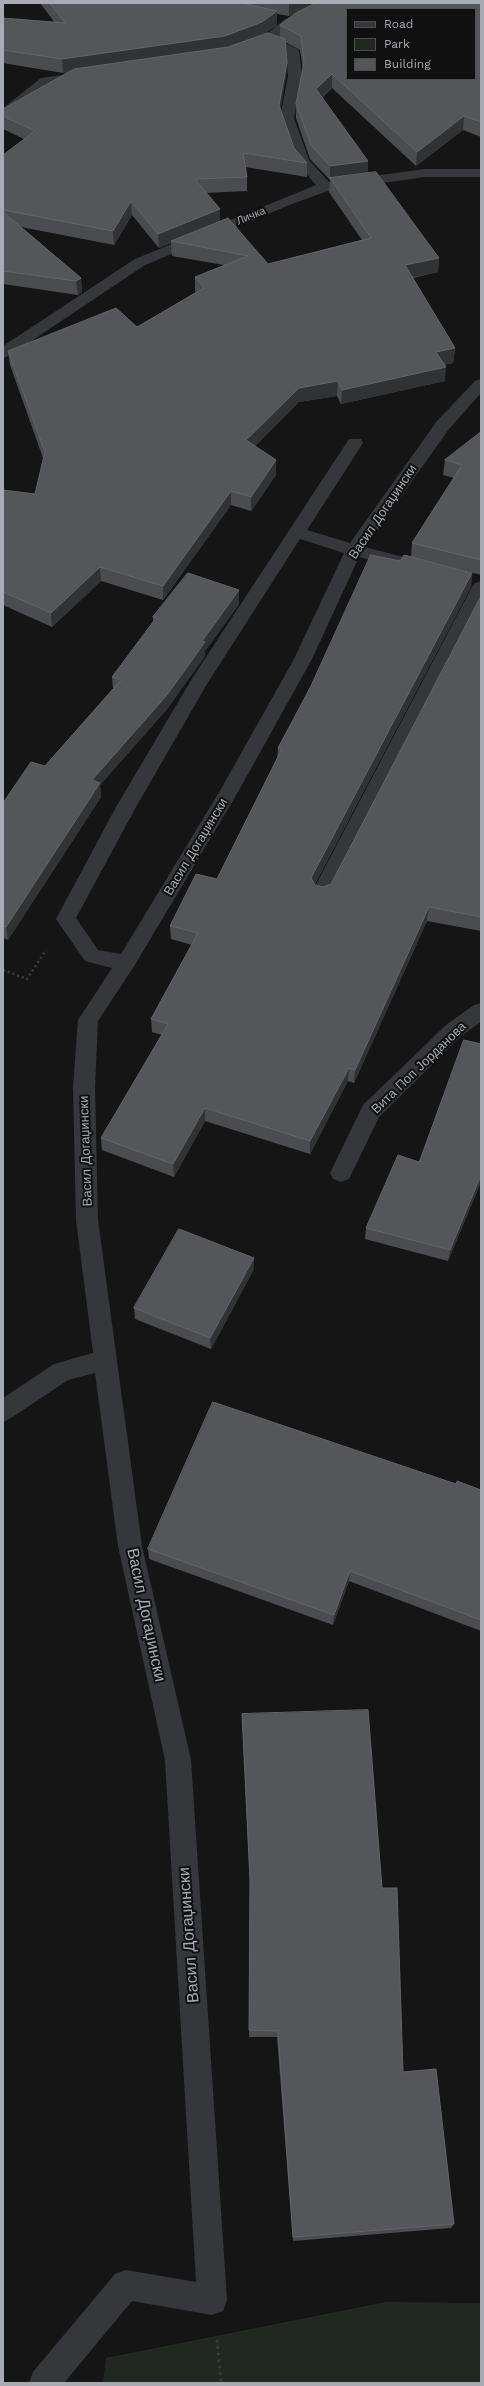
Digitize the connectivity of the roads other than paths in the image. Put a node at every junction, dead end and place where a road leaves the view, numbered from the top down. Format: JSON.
{"nodes":[{"id":1,"x":333,"y":3,"type":"edge"},
{"id":2,"x":275,"y":18,"type":"edge"},
{"id":3,"x":290,"y":22,"type":"junction"},
{"id":4,"x":268,"y":40,"type":"junction"},
{"id":5,"x":235,"y":52,"type":"edge"},
{"id":6,"x":99,"y":74,"type":"edge"},
{"id":7,"x":3,"y":115,"type":"edge"},
{"id":8,"x":481,"y":173,"type":"edge"},
{"id":9,"x":325,"y":187,"type":"junction"},
{"id":10,"x":3,"y":353,"type":"edge"},
{"id":11,"x":481,"y":384,"type":"edge"},
{"id":12,"x":355,"y":444,"type":"dead end"},
{"id":13,"x":298,"y":533,"type":"junction"},
{"id":14,"x":354,"y":550,"type":"junction"},
{"id":15,"x":436,"y":571,"type":"edge"},
{"id":16,"x":476,"y":582,"type":"edge"},
{"id":17,"x":322,"y":892,"type":"edge"},
{"id":18,"x":126,"y":963,"type":"junction"},
{"id":19,"x":481,"y":1011,"type":"edge"},
{"id":20,"x":341,"y":1173,"type":"dead end"},
{"id":21,"x":106,"y":1360,"type":"junction"},
{"id":22,"x":3,"y":1411,"type":"edge"},
{"id":23,"x":43,"y":2382,"type":"edge"}],
"edges":[{"from":1,"to":3,"type":"street"},
{"from":2,"to":3,"type":"street"},
{"from":3,"to":4,"type":"street"},
{"from":4,"to":5,"type":"street"},
{"from":4,"to":9,"type":"street"},
{"from":6,"to":7,"type":"street"},
{"from":8,"to":9,"type":"street","name":"Личка"},
{"from":9,"to":10,"type":"street","name":"Личка"},
{"from":11,"to":14,"type":"street","name":"Васил Догаџински"},
{"from":12,"to":13,"type":"street"},
{"from":13,"to":14,"type":"street"},
{"from":13,"to":18,"type":"street"},
{"from":14,"to":15,"type":"street"},
{"from":14,"to":18,"type":"street","name":"Васил Догаџински"},
{"from":16,"to":17,"type":"street"},
{"from":18,"to":21,"type":"street","name":"Васил Догаџински"},
{"from":19,"to":20,"type":"street","name":"Вита Поп Јорданова"},
{"from":21,"to":22,"type":"street"},
{"from":21,"to":23,"type":"street","name":"Васил Догаџински"}]}
